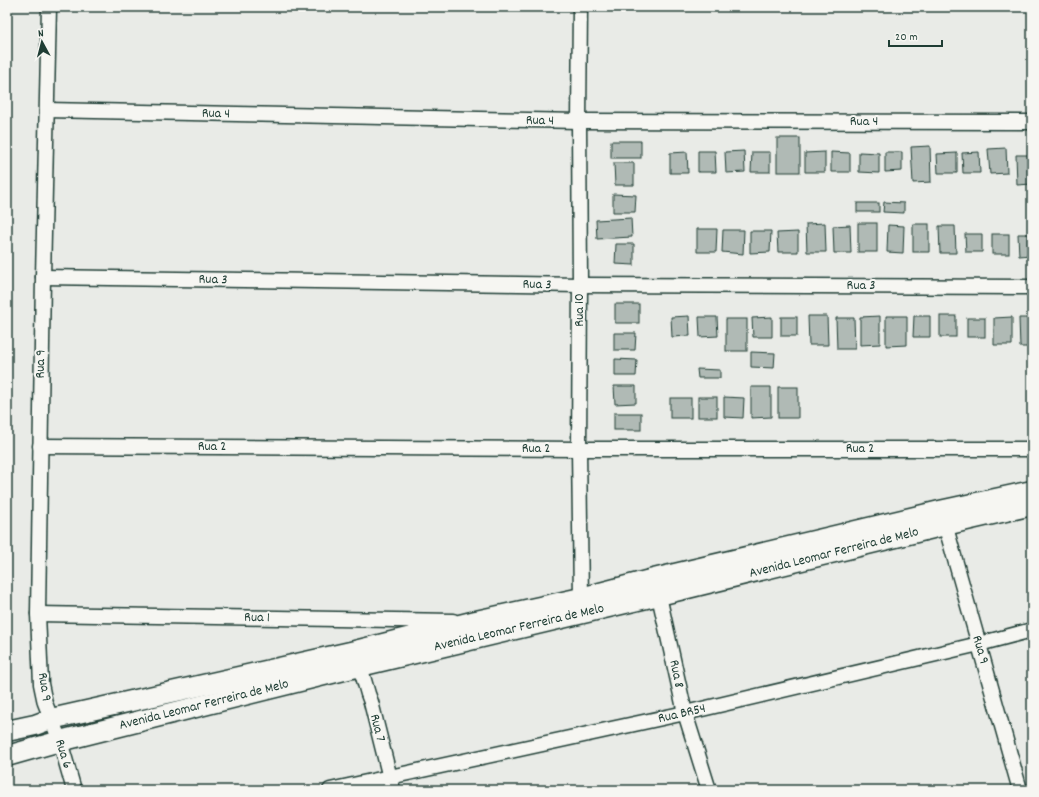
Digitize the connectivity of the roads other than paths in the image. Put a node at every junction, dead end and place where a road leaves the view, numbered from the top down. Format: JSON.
{"nodes":[{"id":1,"x":49,"y":7,"type":"edge"},
{"id":2,"x":580,"y":7,"type":"edge"},
{"id":3,"x":47,"y":110,"type":"junction"},
{"id":4,"x":579,"y":121,"type":"junction"},
{"id":5,"x":1032,"y":122,"type":"edge"},
{"id":6,"x":43,"y":277,"type":"junction"},
{"id":7,"x":580,"y":285,"type":"junction"},
{"id":8,"x":1032,"y":287,"type":"edge"},
{"id":9,"x":40,"y":446,"type":"junction"},
{"id":10,"x":579,"y":449,"type":"junction"},
{"id":11,"x":1032,"y":449,"type":"edge"},
{"id":12,"x":1032,"y":491,"type":"edge"},
{"id":13,"x":1032,"y":505,"type":"edge"},
{"id":14,"x":943,"y":518,"type":"junction"},
{"id":15,"x":656,"y":587,"type":"junction"},
{"id":16,"x":582,"y":606,"type":"junction"},
{"id":17,"x":38,"y":614,"type":"junction"},
{"id":18,"x":476,"y":621,"type":"junction"},
{"id":19,"x":1032,"y":630,"type":"edge"},
{"id":20,"x":979,"y":644,"type":"junction"},
{"id":21,"x":360,"y":666,"type":"junction"},
{"id":22,"x":685,"y":713,"type":"junction"},
{"id":23,"x":51,"y":719,"type":"junction"},
{"id":24,"x":7,"y":731,"type":"edge"},
{"id":25,"x":60,"y":741,"type":"junction"},
{"id":26,"x":7,"y":756,"type":"edge"},
{"id":27,"x":391,"y":784,"type":"edge"},
{"id":28,"x":74,"y":790,"type":"edge"},
{"id":29,"x":330,"y":790,"type":"edge"},
{"id":30,"x":709,"y":790,"type":"edge"},
{"id":31,"x":1020,"y":790,"type":"edge"}],
"edges":[{"from":1,"to":3,"type":"street","name":"Rua 9"},
{"from":2,"to":4,"type":"street","name":"Rua 10"},
{"from":3,"to":4,"type":"street","name":"Rua 4"},
{"from":3,"to":6,"type":"street","name":"Rua 9"},
{"from":4,"to":5,"type":"street","name":"Rua 4"},
{"from":4,"to":7,"type":"street","name":"Rua 10"},
{"from":6,"to":7,"type":"street","name":"Rua 3"},
{"from":6,"to":9,"type":"street","name":"Rua 9"},
{"from":7,"to":8,"type":"street","name":"Rua 3"},
{"from":7,"to":10,"type":"street","name":"Rua 10"},
{"from":9,"to":10,"type":"street","name":"Rua 2"},
{"from":9,"to":17,"type":"street","name":"Rua 9"},
{"from":10,"to":11,"type":"street","name":"Rua 2"},
{"from":10,"to":16,"type":"street","name":"Rua 10"},
{"from":12,"to":14,"type":"street","name":"Avenida Leomar Ferreira de Melo"},
{"from":13,"to":14,"type":"street","name":"Avenida Leomar Ferreira de Melo"},
{"from":14,"to":15,"type":"street","name":"Avenida Leomar Ferreira de Melo"},
{"from":14,"to":20,"type":"street","name":"Rua 9"},
{"from":15,"to":16,"type":"street","name":"Avenida Leomar Ferreira de Melo"},
{"from":15,"to":22,"type":"street","name":"Rua 8"},
{"from":16,"to":18,"type":"street","name":"Avenida Leomar Ferreira de Melo"},
{"from":16,"to":21,"type":"street","name":"Avenida Leomar Ferreira de Melo"},
{"from":17,"to":18,"type":"street","name":"Rua 1"},
{"from":17,"to":23,"type":"street","name":"Rua 9"},
{"from":18,"to":23,"type":"street","name":"Avenida Leomar Ferreira de Melo"},
{"from":19,"to":20,"type":"street","name":"Rua BR54"},
{"from":20,"to":22,"type":"street","name":"Rua BR54"},
{"from":20,"to":31,"type":"street","name":"Rua 9"},
{"from":21,"to":25,"type":"street","name":"Avenida Leomar Ferreira de Melo"},
{"from":21,"to":27,"type":"street","name":"Rua 7"},
{"from":22,"to":27,"type":"street","name":"Rua BR54"},
{"from":22,"to":30,"type":"street","name":"Rua 8"},
{"from":23,"to":24,"type":"street","name":"Avenida Leomar Ferreira de Melo"},
{"from":23,"to":25,"type":"street","name":"Rua 6"},
{"from":25,"to":26,"type":"street","name":"Avenida Leomar Ferreira de Melo"},
{"from":25,"to":28,"type":"street","name":"Rua 6"},
{"from":27,"to":29,"type":"street","name":"Rua BR54"}]}
